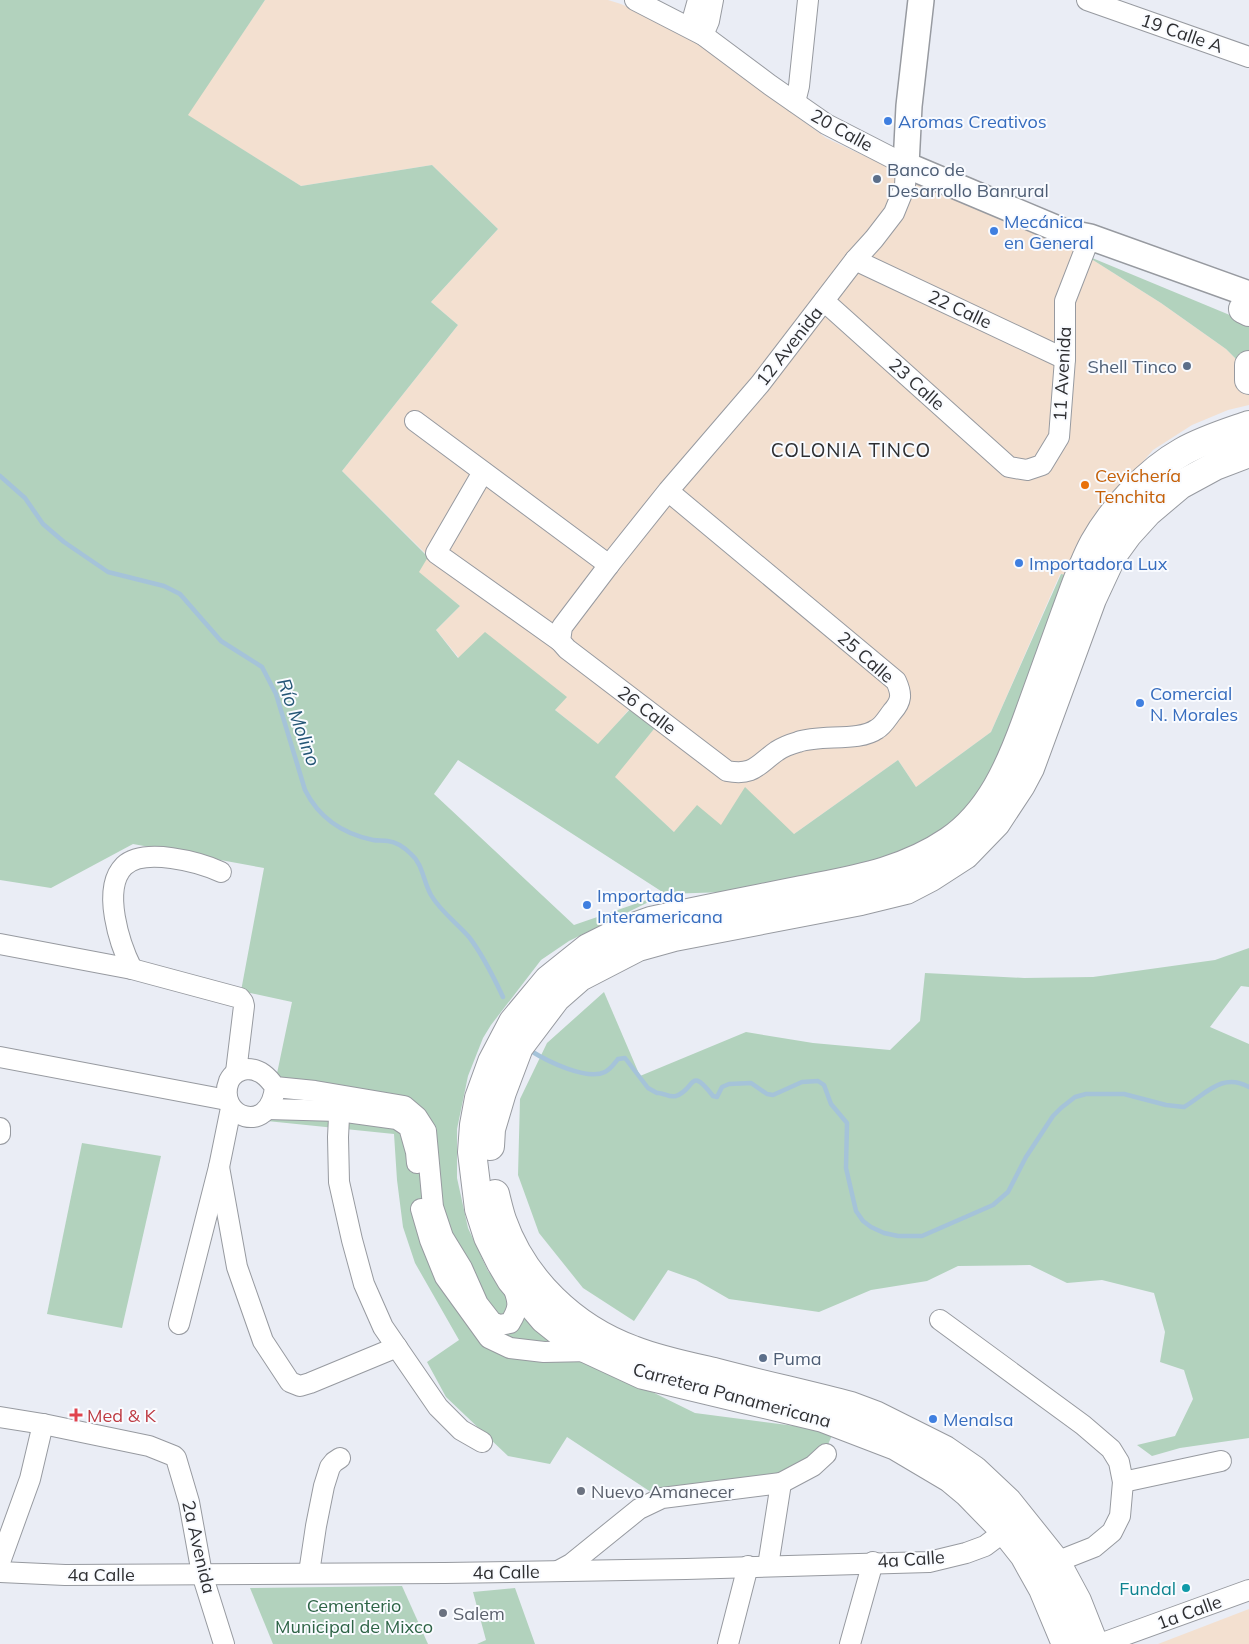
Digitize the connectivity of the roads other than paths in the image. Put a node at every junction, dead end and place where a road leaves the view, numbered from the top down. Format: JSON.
{"nodes":[{"id":1,"x":635,"y":0,"type":"edge"},
{"id":2,"x":698,"y":0,"type":"edge"},
{"id":3,"x":713,"y":0,"type":"edge"},
{"id":4,"x":808,"y":0,"type":"edge"},
{"id":5,"x":921,"y":0,"type":"edge"},
{"id":6,"x":1087,"y":0,"type":"edge"},
{"id":7,"x":696,"y":31,"type":"junction"},
{"id":8,"x":1249,"y":57,"type":"edge"},
{"id":9,"x":794,"y":102,"type":"junction"},
{"id":10,"x":906,"y":164,"type":"junction"},
{"id":11,"x":1065,"y":232,"type":"junction"},
{"id":12,"x":1086,"y":247,"type":"junction"},
{"id":13,"x":855,"y":260,"type":"junction"},
{"id":14,"x":824,"y":300,"type":"junction"},
{"id":15,"x":1247,"y":306,"type":"edge"},
{"id":16,"x":1065,"y":359,"type":"junction"},
{"id":17,"x":1249,"y":366,"type":"edge"},
{"id":18,"x":1249,"y":380,"type":"edge"},
{"id":19,"x":415,"y":421,"type":"dead end"},
{"id":20,"x":1249,"y":425,"type":"edge"},
{"id":21,"x":1249,"y":453,"type":"edge"},
{"id":22,"x":1009,"y":467,"type":"joint"},
{"id":23,"x":484,"y":472,"type":"junction"},
{"id":24,"x":668,"y":491,"type":"junction"},
{"id":25,"x":610,"y":566,"type":"junction"},
{"id":26,"x":564,"y":645,"type":"junction"},
{"id":27,"x":727,"y":771,"type":"joint"},
{"id":28,"x":221,"y":872,"type":"dead end"},
{"id":29,"x":0,"y":944,"type":"edge"},
{"id":30,"x":132,"y":969,"type":"junction"},
{"id":31,"x":0,"y":1057,"type":"edge"},
{"id":32,"x":236,"y":1072,"type":"junction"},
{"id":33,"x":275,"y":1087,"type":"junction"},
{"id":34,"x":340,"y":1103,"type":"junction"},
{"id":35,"x":229,"y":1104,"type":"junction"},
{"id":36,"x":268,"y":1109,"type":"junction"},
{"id":37,"x":0,"y":1128,"type":"edge"},
{"id":38,"x":0,"y":1134,"type":"edge"},
{"id":39,"x":219,"y":1167,"type":"junction"},
{"id":40,"x":512,"y":1280,"type":"junction"},
{"id":41,"x":940,"y":1320,"type":"dead end"},
{"id":42,"x":180,"y":1324,"type":"dead end"},
{"id":43,"x":397,"y":1347,"type":"junction"},
{"id":44,"x":593,"y":1351,"type":"junction"},
{"id":45,"x":0,"y":1417,"type":"edge"},
{"id":46,"x":44,"y":1424,"type":"junction"},
{"id":47,"x":482,"y":1442,"type":"dead end"},
{"id":48,"x":826,"y":1454,"type":"dead end"},
{"id":49,"x":340,"y":1458,"type":"dead end"},
{"id":50,"x":1221,"y":1461,"type":"dead end"},
{"id":51,"x":1124,"y":1482,"type":"junction"},
{"id":52,"x":780,"y":1483,"type":"junction"},
{"id":53,"x":1005,"y":1531,"type":"junction"},
{"id":54,"x":0,"y":1562,"type":"edge"},
{"id":55,"x":873,"y":1562,"type":"junction"},
{"id":56,"x":1056,"y":1562,"type":"junction"},
{"id":57,"x":748,"y":1566,"type":"junction"},
{"id":58,"x":768,"y":1566,"type":"junction"},
{"id":59,"x":558,"y":1571,"type":"junction"},
{"id":60,"x":0,"y":1572,"type":"edge"},
{"id":61,"x":202,"y":1574,"type":"junction"},
{"id":62,"x":309,"y":1574,"type":"junction"},
{"id":63,"x":1249,"y":1590,"type":"edge"},
{"id":64,"x":224,"y":1644,"type":"edge"},
{"id":65,"x":728,"y":1644,"type":"edge"},
{"id":66,"x":850,"y":1644,"type":"edge"},
{"id":67,"x":1066,"y":1644,"type":"edge"},
{"id":68,"x":1094,"y":1644,"type":"edge"},
{"id":69,"x":1100,"y":1644,"type":"edge"}],
"edges":[{"from":1,"to":7,"type":"street","name":"20 Calle"},
{"from":2,"to":7,"type":"street"},
{"from":3,"to":7,"type":"street"},
{"from":4,"to":9,"type":"street"},
{"from":5,"to":10,"type":"main road","name":"12 Avenida"},
{"from":6,"to":8,"type":"street","name":"19 Calle A"},
{"from":7,"to":9,"type":"street","name":"20 Calle"},
{"from":9,"to":10,"type":"street","name":"20 Calle"},
{"from":10,"to":11,"type":"main road","name":"20 Calle"},
{"from":10,"to":13,"type":"street","name":"12 Avenida"},
{"from":11,"to":12,"type":"main road","name":"20 Calle"},
{"from":11,"to":15,"type":"main road","name":"20 Calle"},
{"from":12,"to":15,"type":"main road","name":"20 Calle"},
{"from":12,"to":16,"type":"street","name":"11 Avenida"},
{"from":13,"to":14,"type":"street","name":"12 Avenida"},
{"from":13,"to":16,"type":"street","name":"22 Calle"},
{"from":14,"to":22,"type":"street","name":"23 Calle"},
{"from":14,"to":24,"type":"street","name":"12 Avenida"},
{"from":16,"to":22,"type":"street","name":"11 Avenida"},
{"from":17,"to":18,"type":"highway"},
{"from":19,"to":23,"type":"street"},
{"from":20,"to":40,"type":"highway","name":"Carretera Panamericana"},
{"from":21,"to":56,"type":"highway","name":"Carretera Panamericana"},
{"from":23,"to":25,"type":"street"},
{"from":23,"to":26,"type":"street","name":"26 Calle"},
{"from":24,"to":25,"type":"street","name":"12 Avenida"},
{"from":24,"to":27,"type":"street","name":"25 Calle"},
{"from":25,"to":26,"type":"street","name":"12 Avenida"},
{"from":26,"to":27,"type":"street","name":"26 Calle"},
{"from":28,"to":30,"type":"street"},
{"from":29,"to":30,"type":"street"},
{"from":30,"to":32,"type":"street"},
{"from":31,"to":35,"type":"street"},
{"from":32,"to":33,"type":"street"},
{"from":32,"to":35,"type":"street"},
{"from":33,"to":34,"type":"street"},
{"from":33,"to":36,"type":"street"},
{"from":34,"to":36,"type":"street"},
{"from":34,"to":40,"type":"street"},
{"from":34,"to":43,"type":"street"},
{"from":34,"to":44,"type":"street"},
{"from":35,"to":36,"type":"street"},
{"from":35,"to":39,"type":"street"},
{"from":37,"to":38,"type":"street"},
{"from":39,"to":42,"type":"street"},
{"from":39,"to":43,"type":"street"},
{"from":40,"to":44,"type":"highway","name":"Carretera Panamericana"},
{"from":41,"to":51,"type":"street"},
{"from":43,"to":47,"type":"street"},
{"from":44,"to":53,"type":"highway","name":"Carretera Panamericana"},
{"from":45,"to":46,"type":"street"},
{"from":46,"to":54,"type":"street"},
{"from":46,"to":61,"type":"street","name":"2a Avenida"},
{"from":48,"to":52,"type":"street"},
{"from":49,"to":62,"type":"street"},
{"from":50,"to":51,"type":"street"},
{"from":51,"to":56,"type":"street"},
{"from":52,"to":58,"type":"street"},
{"from":52,"to":59,"type":"street"},
{"from":53,"to":55,"type":"street","name":"4a Calle"},
{"from":53,"to":67,"type":"highway","name":"Carretera Panamericana"},
{"from":55,"to":58,"type":"street","name":"4a Calle"},
{"from":55,"to":66,"type":"street"},
{"from":56,"to":68,"type":"highway","name":"Carretera Panamericana"},
{"from":57,"to":58,"type":"street","name":"4a Calle"},
{"from":57,"to":59,"type":"street","name":"4a Calle"},
{"from":57,"to":65,"type":"street"},
{"from":59,"to":62,"type":"street","name":"4a Calle"},
{"from":60,"to":61,"type":"street","name":"4a Calle"},
{"from":61,"to":62,"type":"street","name":"4a Calle"},
{"from":61,"to":64,"type":"street","name":"2a Avenida"},
{"from":63,"to":69,"type":"street","name":"1a Calle"}]}
